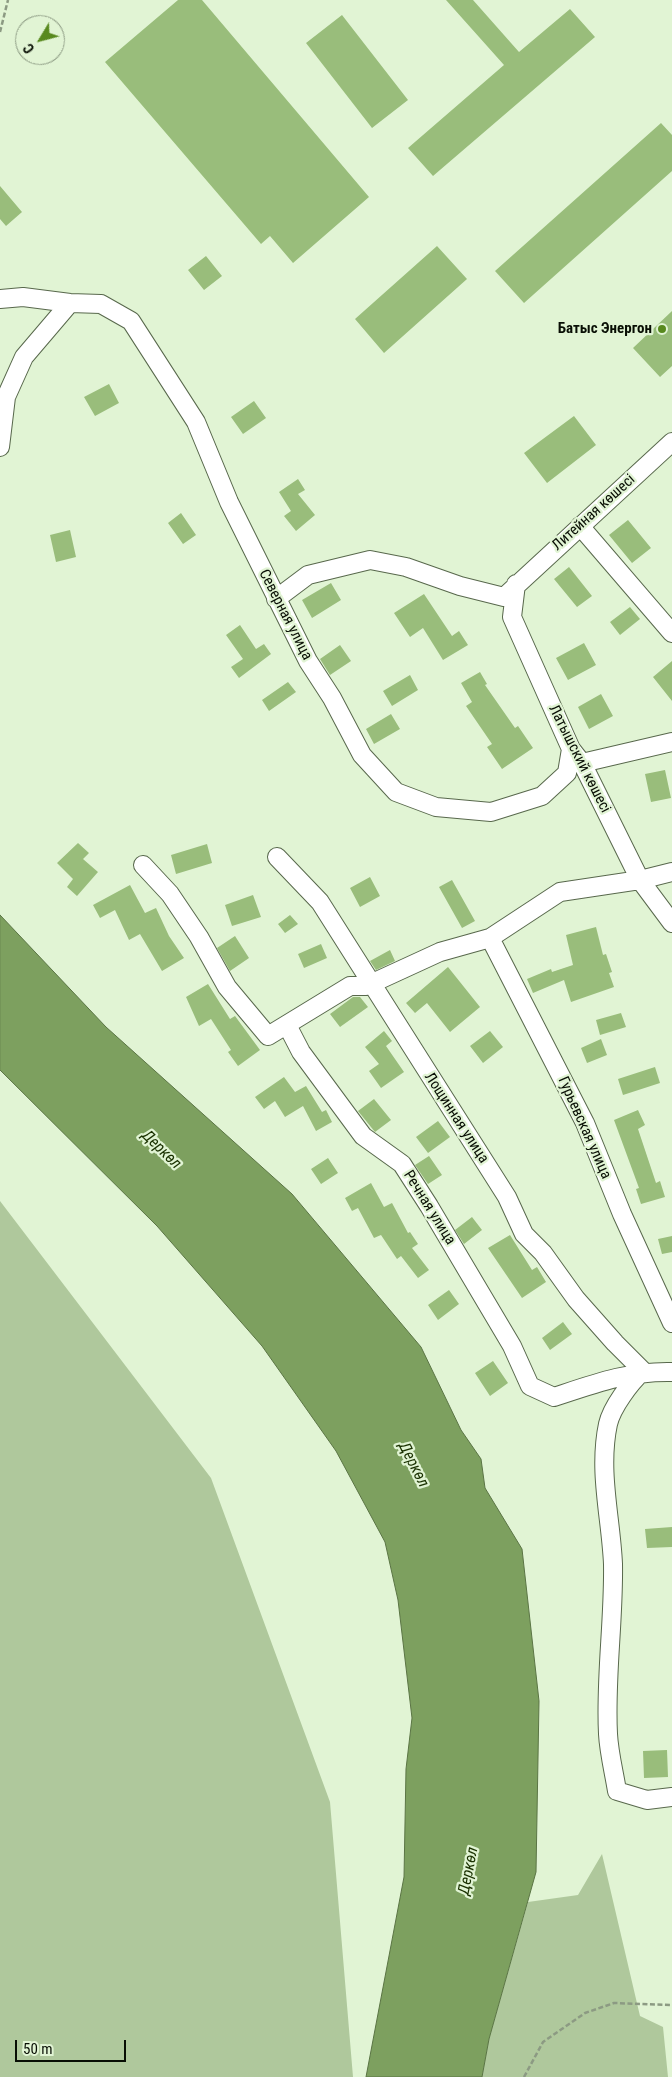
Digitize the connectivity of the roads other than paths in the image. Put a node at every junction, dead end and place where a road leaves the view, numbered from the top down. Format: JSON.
{"nodes":[{"id":1,"x":0,"y":299,"type":"edge"},
{"id":2,"x":70,"y":303,"type":"junction"},
{"id":3,"x":672,"y":442,"type":"edge"},
{"id":4,"x":0,"y":447,"type":"edge"},
{"id":5,"x":580,"y":526,"type":"junction"},
{"id":6,"x":516,"y":584,"type":"junction"},
{"id":7,"x":276,"y":599,"type":"junction"},
{"id":8,"x":672,"y":633,"type":"edge"},
{"id":9,"x":672,"y":742,"type":"edge"},
{"id":10,"x":571,"y":749,"type":"junction"},
{"id":11,"x":582,"y":763,"type":"junction"},
{"id":12,"x":277,"y":857,"type":"dead end"},
{"id":13,"x":143,"y":865,"type":"dead end"},
{"id":14,"x":672,"y":872,"type":"edge"},
{"id":15,"x":640,"y":880,"type":"junction"},
{"id":16,"x":672,"y":923,"type":"edge"},
{"id":17,"x":490,"y":938,"type":"junction"},
{"id":18,"x":370,"y":983,"type":"junction"},
{"id":19,"x":287,"y":1025,"type":"junction"},
{"id":20,"x":672,"y":1323,"type":"edge"},
{"id":21,"x":644,"y":1372,"type":"junction"},
{"id":22,"x":672,"y":1372,"type":"edge"},
{"id":23,"x":672,"y":1797,"type":"edge"}],
"edges":[{"from":1,"to":2,"type":"street","name":"Северная улица"},
{"from":2,"to":4,"type":"street"},
{"from":2,"to":7,"type":"street","name":"Северная улица"},
{"from":3,"to":5,"type":"street","name":"Литейная көшесі"},
{"from":5,"to":6,"type":"street","name":"Литейная көшесі"},
{"from":5,"to":8,"type":"street"},
{"from":6,"to":7,"type":"street","name":"Литейная көшесі"},
{"from":6,"to":10,"type":"street","name":"Латышский көшесі"},
{"from":7,"to":10,"type":"street","name":"Северная улица"},
{"from":9,"to":11,"type":"street"},
{"from":10,"to":11,"type":"street","name":"Латышский көшесі"},
{"from":11,"to":15,"type":"street","name":"Латышский көшесі"},
{"from":12,"to":18,"type":"street","name":"Лощинная улица"},
{"from":13,"to":19,"type":"street"},
{"from":14,"to":15,"type":"street"},
{"from":15,"to":16,"type":"street","name":"Латышский көшесі"},
{"from":15,"to":17,"type":"street"},
{"from":17,"to":18,"type":"street"},
{"from":17,"to":20,"type":"street","name":"Гурьевская улица"},
{"from":18,"to":19,"type":"street"},
{"from":18,"to":21,"type":"street","name":"Лощинная улица"},
{"from":19,"to":21,"type":"street","name":"Речная улица"},
{"from":21,"to":22,"type":"street"},
{"from":21,"to":23,"type":"street"}]}
